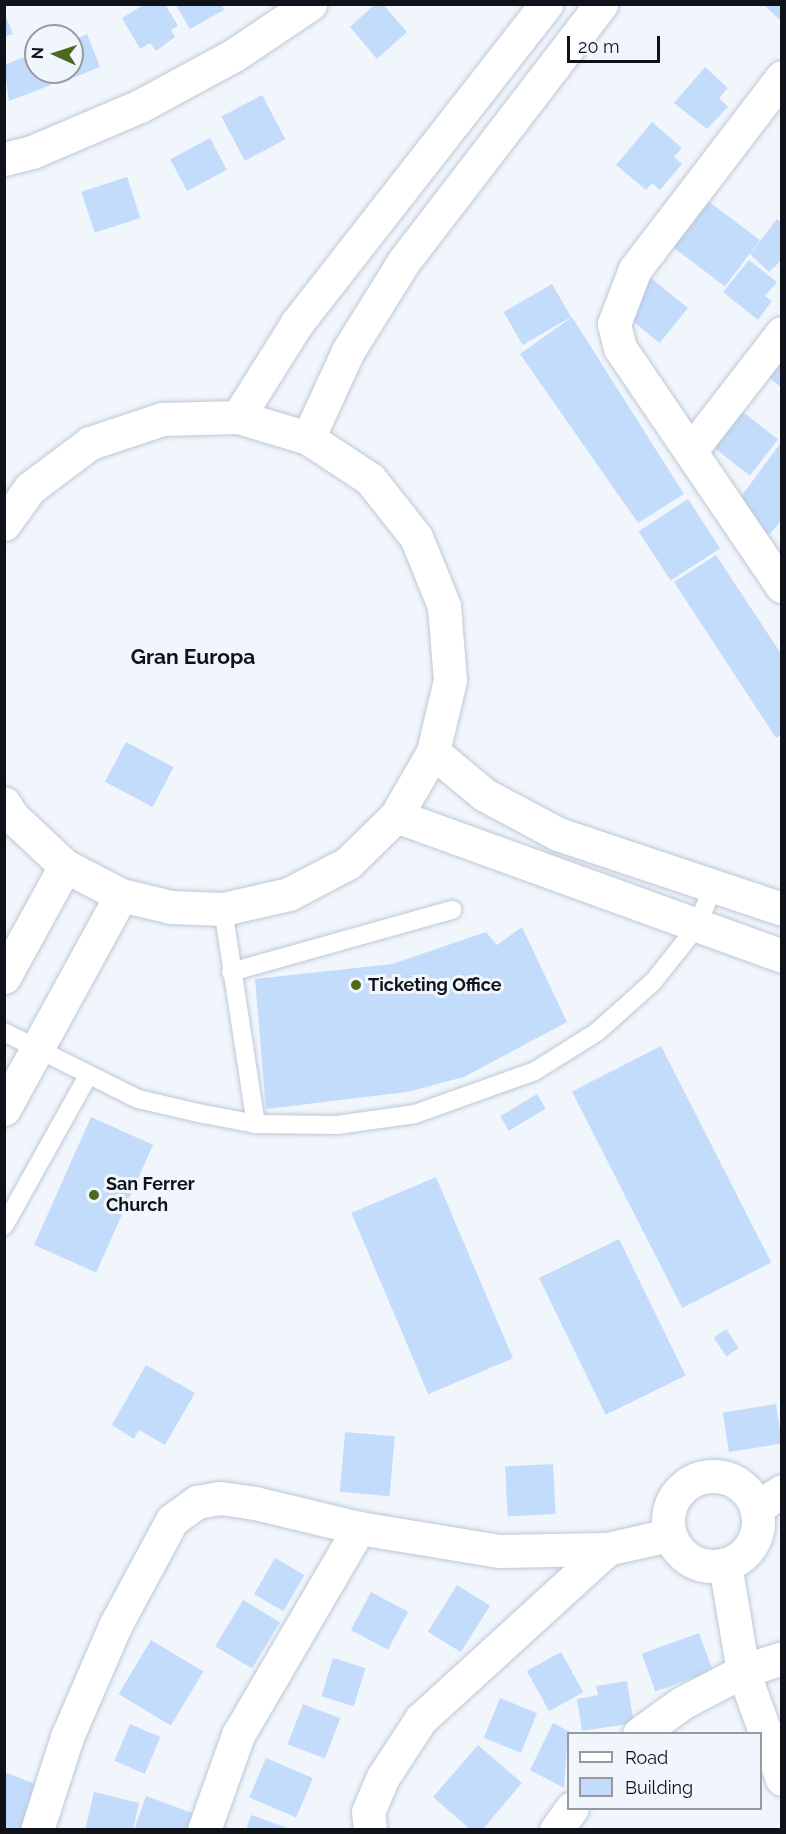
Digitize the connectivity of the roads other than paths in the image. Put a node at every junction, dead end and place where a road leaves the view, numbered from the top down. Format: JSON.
{"nodes":[{"id":1,"x":310,"y":4,"type":"edge"},
{"id":2,"x":546,"y":4,"type":"edge"},
{"id":3,"x":601,"y":4,"type":"edge"},
{"id":4,"x":782,"y":78,"type":"edge"},
{"id":5,"x":4,"y":159,"type":"edge"},
{"id":6,"x":782,"y":333,"type":"edge"},
{"id":7,"x":238,"y":417,"type":"junction"},
{"id":8,"x":308,"y":438,"type":"junction"},
{"id":9,"x":692,"y":449,"type":"junction"},
{"id":10,"x":4,"y":524,"type":"edge"},
{"id":11,"x":781,"y":584,"type":"edge"},
{"id":12,"x":433,"y":752,"type":"junction"},
{"id":13,"x":4,"y":803,"type":"edge"},
{"id":14,"x":396,"y":816,"type":"junction"},
{"id":15,"x":65,"y":866,"type":"junction"},
{"id":16,"x":713,"y":887,"type":"junction"},
{"id":17,"x":121,"y":895,"type":"junction"},
{"id":18,"x":223,"y":909,"type":"junction"},
{"id":19,"x":782,"y":909,"type":"edge"},
{"id":20,"x":452,"y":910,"type":"dead end"},
{"id":21,"x":696,"y":928,"type":"junction"},
{"id":22,"x":782,"y":956,"type":"edge"},
{"id":23,"x":231,"y":972,"type":"junction"},
{"id":24,"x":4,"y":977,"type":"edge"},
{"id":25,"x":4,"y":1032,"type":"edge"},
{"id":26,"x":38,"y":1048,"type":"junction"},
{"id":27,"x":88,"y":1076,"type":"junction"},
{"id":28,"x":4,"y":1109,"type":"edge"},
{"id":29,"x":256,"y":1124,"type":"junction"},
{"id":30,"x":4,"y":1226,"type":"edge"},
{"id":31,"x":769,"y":1499,"type":"edge"},
{"id":32,"x":359,"y":1528,"type":"junction"},
{"id":33,"x":669,"y":1535,"type":"junction"},
{"id":34,"x":607,"y":1550,"type":"junction"},
{"id":35,"x":725,"y":1564,"type":"junction"},
{"id":36,"x":782,"y":1658,"type":"edge"},
{"id":37,"x":743,"y":1671,"type":"junction"},
{"id":38,"x":642,"y":1732,"type":"edge"},
{"id":39,"x":782,"y":1779,"type":"edge"},
{"id":40,"x":571,"y":1810,"type":"edge"},
{"id":41,"x":37,"y":1830,"type":"edge"},
{"id":42,"x":204,"y":1830,"type":"edge"},
{"id":43,"x":370,"y":1830,"type":"edge"},
{"id":44,"x":556,"y":1830,"type":"edge"}],
"edges":[{"from":1,"to":5,"type":"street"},
{"from":2,"to":7,"type":"street"},
{"from":3,"to":8,"type":"street"},
{"from":4,"to":9,"type":"street"},
{"from":6,"to":9,"type":"street"},
{"from":7,"to":8,"type":"street"},
{"from":7,"to":10,"type":"street"},
{"from":8,"to":12,"type":"street"},
{"from":9,"to":11,"type":"street"},
{"from":12,"to":14,"type":"street"},
{"from":12,"to":16,"type":"street"},
{"from":13,"to":15,"type":"street"},
{"from":14,"to":18,"type":"street"},
{"from":14,"to":21,"type":"street"},
{"from":15,"to":17,"type":"street"},
{"from":15,"to":24,"type":"street"},
{"from":16,"to":19,"type":"street"},
{"from":16,"to":21,"type":"lane"},
{"from":17,"to":18,"type":"street"},
{"from":17,"to":26,"type":"street"},
{"from":18,"to":23,"type":"lane"},
{"from":20,"to":23,"type":"lane"},
{"from":21,"to":22,"type":"street"},
{"from":21,"to":29,"type":"lane"},
{"from":23,"to":29,"type":"lane"},
{"from":25,"to":26,"type":"lane"},
{"from":26,"to":27,"type":"lane"},
{"from":26,"to":28,"type":"street"},
{"from":27,"to":29,"type":"lane"},
{"from":27,"to":30,"type":"lane"},
{"from":31,"to":33,"type":"street"},
{"from":31,"to":35,"type":"street"},
{"from":32,"to":34,"type":"street"},
{"from":32,"to":41,"type":"street"},
{"from":32,"to":42,"type":"street"},
{"from":33,"to":34,"type":"street"},
{"from":33,"to":35,"type":"street"},
{"from":34,"to":43,"type":"street"},
{"from":35,"to":37,"type":"street"},
{"from":36,"to":37,"type":"street"},
{"from":37,"to":38,"type":"street"},
{"from":37,"to":39,"type":"street"},
{"from":40,"to":44,"type":"street"}]}
